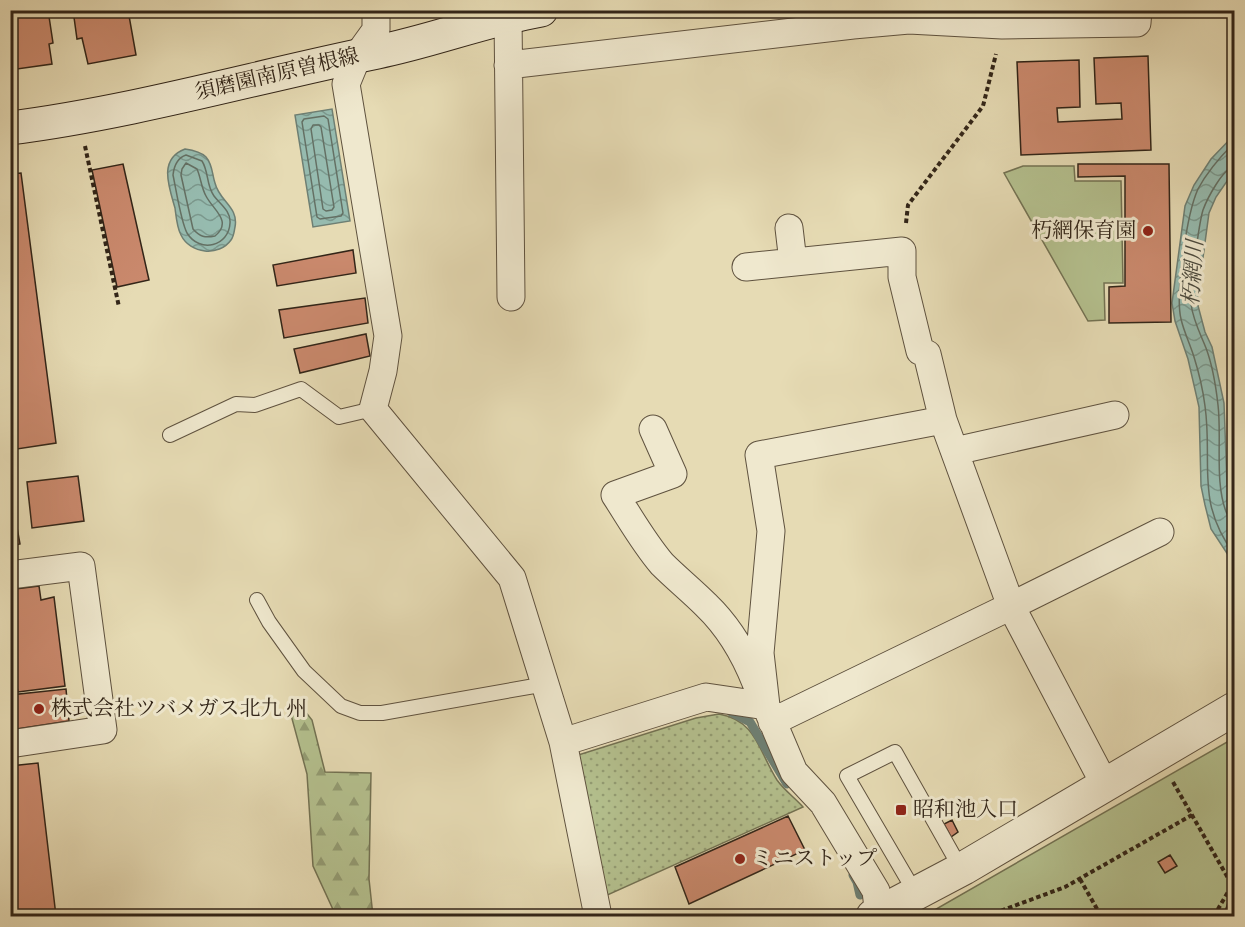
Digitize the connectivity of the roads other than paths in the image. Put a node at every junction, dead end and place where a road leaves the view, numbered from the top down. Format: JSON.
{"nodes":[{"id":1,"x":376,"y":10,"type":"edge"},
{"id":2,"x":541,"y":10,"type":"edge"},
{"id":3,"x":1138,"y":10,"type":"edge"},
{"id":4,"x":508,"y":16,"type":"junction"},
{"id":5,"x":358,"y":55,"type":"junction"},
{"id":6,"x":508,"y":65,"type":"junction"},
{"id":7,"x":10,"y":128,"type":"edge"},
{"id":8,"x":789,"y":228,"type":"dead end"},
{"id":9,"x":792,"y":262,"type":"junction"},
{"id":10,"x":746,"y":267,"type":"dead end"},
{"id":11,"x":511,"y":297,"type":"dead end"},
{"id":12,"x":373,"y":409,"type":"junction"},
{"id":13,"x":1115,"y":415,"type":"dead end"},
{"id":14,"x":943,"y":420,"type":"junction"},
{"id":15,"x":653,"y":429,"type":"dead end"},
{"id":16,"x":170,"y":435,"type":"dead end"},
{"id":17,"x":955,"y":452,"type":"junction"},
{"id":18,"x":1160,"y":532,"type":"dead end"},
{"id":19,"x":10,"y":575,"type":"edge"},
{"id":20,"x":257,"y":600,"type":"dead end"},
{"id":21,"x":1011,"y":606,"type":"junction"},
{"id":22,"x":546,"y":684,"type":"junction"},
{"id":23,"x":1234,"y":709,"type":"edge"},
{"id":24,"x":769,"y":714,"type":"junction"},
{"id":25,"x":563,"y":742,"type":"junction"},
{"id":26,"x":10,"y":744,"type":"edge"},
{"id":27,"x":1105,"y":785,"type":"junction"},
{"id":28,"x":961,"y":869,"type":"junction"},
{"id":29,"x":915,"y":894,"type":"junction"},
{"id":30,"x":598,"y":916,"type":"edge"},
{"id":31,"x":876,"y":916,"type":"edge"}],
"edges":[{"from":1,"to":5,"type":"street"},
{"from":2,"to":4,"type":"main road","name":"須磨園南原曽根線"},
{"from":3,"to":6,"type":"street"},
{"from":4,"to":5,"type":"main road","name":"須磨園南原曽根線"},
{"from":4,"to":6,"type":"street"},
{"from":5,"to":7,"type":"main road","name":"須磨園南原曽根線"},
{"from":5,"to":12,"type":"street"},
{"from":6,"to":11,"type":"street"},
{"from":8,"to":9,"type":"street"},
{"from":9,"to":10,"type":"street"},
{"from":9,"to":14,"type":"street"},
{"from":12,"to":16,"type":"lane"},
{"from":12,"to":22,"type":"street"},
{"from":13,"to":17,"type":"street"},
{"from":14,"to":17,"type":"street"},
{"from":14,"to":24,"type":"street"},
{"from":15,"to":24,"type":"street"},
{"from":17,"to":21,"type":"street"},
{"from":18,"to":21,"type":"street"},
{"from":19,"to":26,"type":"street"},
{"from":20,"to":22,"type":"lane"},
{"from":21,"to":24,"type":"street"},
{"from":21,"to":27,"type":"street"},
{"from":22,"to":25,"type":"street"},
{"from":23,"to":27,"type":"main road"},
{"from":24,"to":25,"type":"street"},
{"from":24,"to":31,"type":"street"},
{"from":25,"to":30,"type":"street"},
{"from":27,"to":28,"type":"main road"},
{"from":28,"to":29,"type":"main road"},
{"from":28,"to":29,"type":"lane"},
{"from":29,"to":31,"type":"main road"}]}
